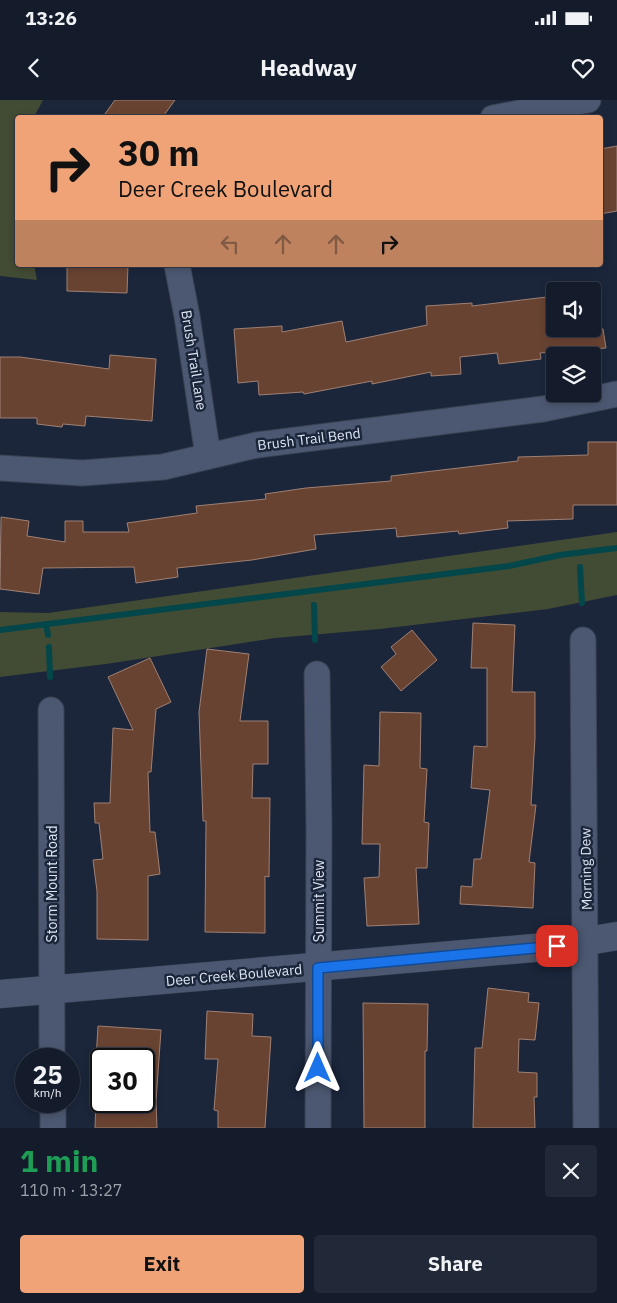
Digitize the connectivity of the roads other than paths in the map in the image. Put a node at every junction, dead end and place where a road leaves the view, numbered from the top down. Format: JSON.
{"nodes":[{"id":1,"x":588,"y":100,"type":"edge"},
{"id":2,"x":510,"y":115,"type":"edge"},
{"id":3,"x":177,"y":267,"type":"edge"},
{"id":4,"x":617,"y":394,"type":"edge"},
{"id":5,"x":208,"y":456,"type":"junction"},
{"id":6,"x":0,"y":468,"type":"edge"},
{"id":7,"x":583,"y":640,"type":"dead end"},
{"id":8,"x":317,"y":674,"type":"dead end"},
{"id":9,"x":51,"y":710,"type":"dead end"},
{"id":10,"x":617,"y":936,"type":"edge"},
{"id":11,"x":586,"y":941,"type":"junction"},
{"id":12,"x":318,"y":968,"type":"junction"},
{"id":13,"x":52,"y":990,"type":"junction"},
{"id":14,"x":0,"y":994,"type":"edge"},
{"id":15,"x":52,"y":1048,"type":"edge"},
{"id":16,"x":53,"y":1113,"type":"edge"},
{"id":17,"x":53,"y":1128,"type":"edge"},
{"id":18,"x":318,"y":1128,"type":"edge"},
{"id":19,"x":586,"y":1128,"type":"edge"}],
"edges":[{"from":1,"to":2,"type":"street"},
{"from":3,"to":5,"type":"street","name":"Brush Trail Lane"},
{"from":4,"to":5,"type":"street","name":"Brush Trail Bend"},
{"from":5,"to":6,"type":"street","name":"Brush Trail Bend"},
{"from":7,"to":11,"type":"street","name":"Morning Dew"},
{"from":8,"to":12,"type":"street","name":"Summit View"},
{"from":9,"to":13,"type":"street","name":"Storm Mount Road"},
{"from":10,"to":11,"type":"street","name":"Deer Creek Boulevard"},
{"from":11,"to":12,"type":"street","name":"Deer Creek Boulevard"},
{"from":11,"to":19,"type":"street","name":"Morning Dew"},
{"from":12,"to":13,"type":"street","name":"Deer Creek Boulevard"},
{"from":12,"to":18,"type":"street","name":"Summit View"},
{"from":13,"to":14,"type":"street","name":"Deer Creek Boulevard"},
{"from":13,"to":15,"type":"street","name":"Storm Mount Road"},
{"from":16,"to":17,"type":"street"}]}
